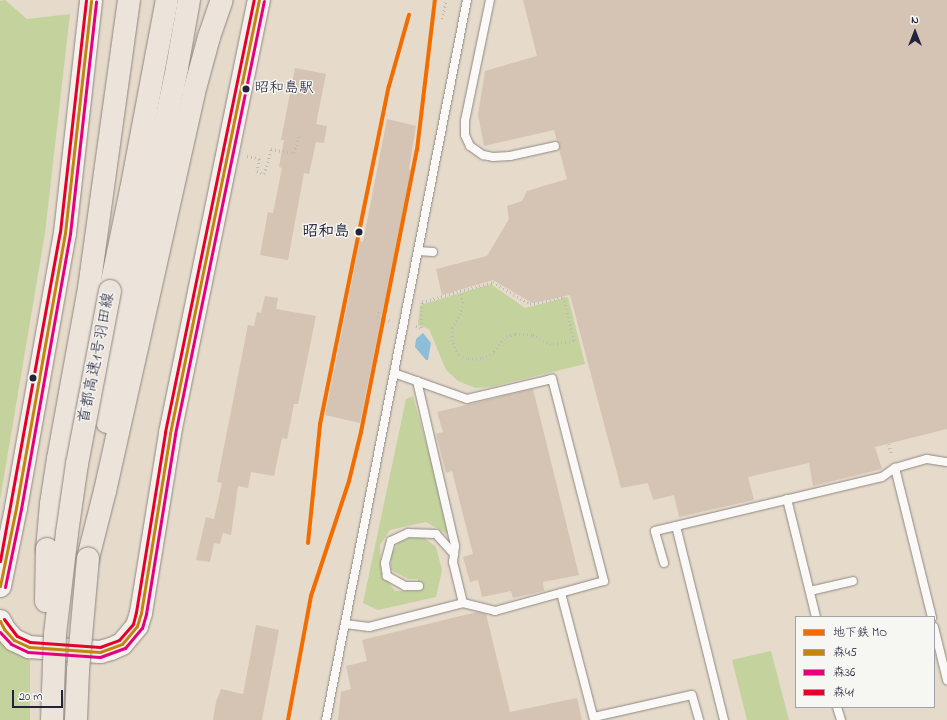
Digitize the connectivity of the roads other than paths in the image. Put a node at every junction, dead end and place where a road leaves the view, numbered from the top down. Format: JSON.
{"nodes":[{"id":1,"x":91,"y":0,"type":"edge"},
{"id":2,"x":129,"y":0,"type":"edge"},
{"id":3,"x":167,"y":0,"type":"edge"},
{"id":4,"x":189,"y":0,"type":"edge"},
{"id":5,"x":222,"y":0,"type":"edge"},
{"id":6,"x":259,"y":0,"type":"edge"},
{"id":7,"x":467,"y":0,"type":"edge"},
{"id":8,"x":490,"y":0,"type":"edge"},
{"id":9,"x":555,"y":146,"type":"dead end"},
{"id":10,"x":141,"y":192,"type":"junction"},
{"id":11,"x":418,"y":251,"type":"junction"},
{"id":12,"x":433,"y":252,"type":"dead end"},
{"id":13,"x":394,"y":373,"type":"junction"},
{"id":14,"x":417,"y":381,"type":"junction"},
{"id":15,"x":947,"y":462,"type":"edge"},
{"id":16,"x":895,"y":468,"type":"junction"},
{"id":17,"x":787,"y":499,"type":"junction"},
{"id":18,"x":676,"y":526,"type":"junction"},
{"id":19,"x":454,"y":554,"type":"junction"},
{"id":20,"x":88,"y":558,"type":"junction"},
{"id":21,"x":664,"y":563,"type":"dead end"},
{"id":22,"x":853,"y":581,"type":"dead end"},
{"id":23,"x":0,"y":586,"type":"edge"},
{"id":24,"x":418,"y":586,"type":"dead end"},
{"id":25,"x":810,"y":591,"type":"junction"},
{"id":26,"x":561,"y":592,"type":"junction"},
{"id":27,"x":463,"y":603,"type":"junction"},
{"id":28,"x":816,"y":616,"type":"edge"},
{"id":29,"x":932,"y":616,"type":"edge"},
{"id":30,"x":0,"y":621,"type":"edge"},
{"id":31,"x":345,"y":624,"type":"junction"},
{"id":32,"x":935,"y":630,"type":"edge"},
{"id":33,"x":947,"y":680,"type":"edge"},
{"id":34,"x":837,"y":708,"type":"edge"},
{"id":35,"x":52,"y":710,"type":"edge"},
{"id":36,"x":594,"y":719,"type":"edge"},
{"id":37,"x":76,"y":720,"type":"edge"},
{"id":38,"x":326,"y":720,"type":"edge"},
{"id":39,"x":699,"y":720,"type":"edge"},
{"id":40,"x":724,"y":720,"type":"edge"},
{"id":41,"x":840,"y":720,"type":"edge"}],
"edges":[{"from":1,"to":23,"type":"street"},
{"from":2,"to":35,"type":"highway","bridge":true},
{"from":3,"to":10,"type":"highway","name":"首都高速1号羽田線"},
{"from":4,"to":10,"type":"highway","name":"首都高速1号羽田線"},
{"from":5,"to":20,"type":"highway"},
{"from":6,"to":30,"type":"street"},
{"from":7,"to":11,"type":"lane"},
{"from":8,"to":9,"type":"lane"},
{"from":10,"to":20,"type":"highway","name":"首都高速1号羽田線"},
{"from":10,"to":35,"type":"highway","name":"首都高速1号羽田線","bridge":true},
{"from":11,"to":12,"type":"lane"},
{"from":11,"to":13,"type":"lane"},
{"from":13,"to":14,"type":"lane"},
{"from":13,"to":31,"type":"lane"},
{"from":14,"to":19,"type":"lane"},
{"from":14,"to":26,"type":"lane"},
{"from":15,"to":16,"type":"lane"},
{"from":16,"to":17,"type":"lane"},
{"from":16,"to":29,"type":"lane"},
{"from":17,"to":18,"type":"lane"},
{"from":17,"to":25,"type":"lane"},
{"from":18,"to":21,"type":"lane"},
{"from":18,"to":40,"type":"lane"},
{"from":19,"to":24,"type":"lane"},
{"from":19,"to":27,"type":"lane"},
{"from":20,"to":37,"type":"highway","name":"首都高速1号羽田線","bridge":true},
{"from":22,"to":25,"type":"lane"},
{"from":25,"to":28,"type":"lane"},
{"from":26,"to":27,"type":"lane"},
{"from":26,"to":36,"type":"lane"},
{"from":27,"to":31,"type":"lane"},
{"from":31,"to":38,"type":"lane"},
{"from":32,"to":33,"type":"lane"},
{"from":34,"to":41,"type":"lane"},
{"from":36,"to":39,"type":"lane"}]}
